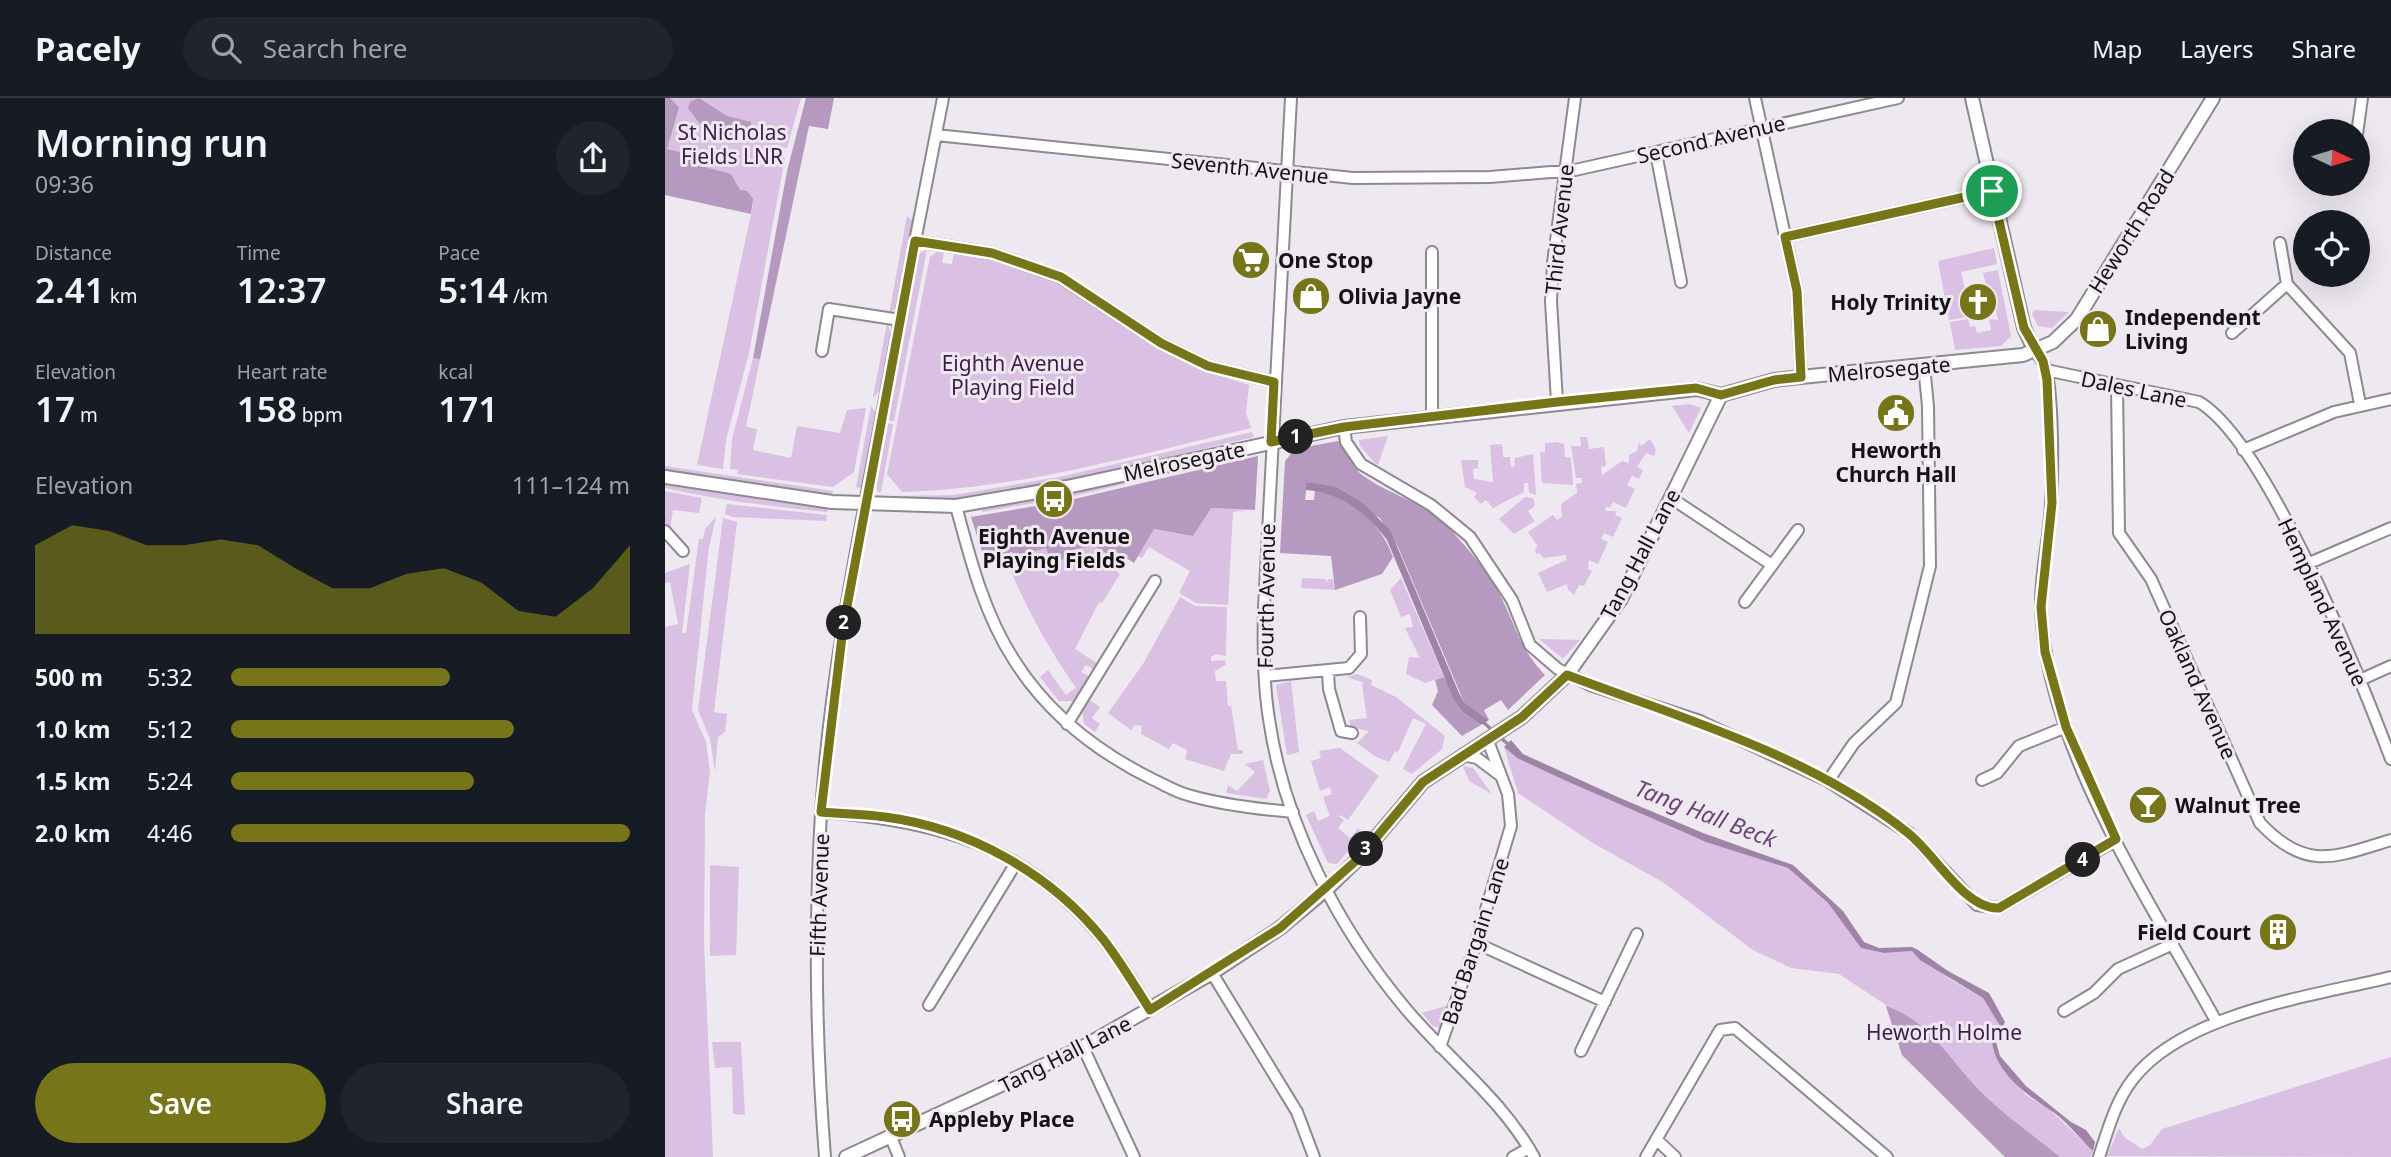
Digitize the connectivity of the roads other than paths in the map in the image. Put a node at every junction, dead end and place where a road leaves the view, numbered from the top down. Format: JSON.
{"nodes":[{"id":1,"x":943,"y":98,"type":"edge"},
{"id":2,"x":1291,"y":98,"type":"edge"},
{"id":3,"x":1575,"y":98,"type":"edge"},
{"id":4,"x":1755,"y":98,"type":"edge"},
{"id":5,"x":1898,"y":98,"type":"edge"},
{"id":6,"x":1972,"y":98,"type":"edge"},
{"id":7,"x":2213,"y":98,"type":"edge"},
{"id":8,"x":2362,"y":98,"type":"edge"},
{"id":9,"x":2359,"y":119,"type":"edge"},
{"id":10,"x":1761,"y":128,"type":"junction"},
{"id":11,"x":936,"y":135,"type":"junction"},
{"id":12,"x":1656,"y":153,"type":"junction"},
{"id":13,"x":1565,"y":171,"type":"junction"},
{"id":14,"x":1286,"y":172,"type":"junction"},
{"id":15,"x":1992,"y":191,"type":"junction"},
{"id":16,"x":1785,"y":237,"type":"junction"},
{"id":17,"x":915,"y":241,"type":"junction"},
{"id":18,"x":2280,"y":243,"type":"dead end"},
{"id":19,"x":1432,"y":252,"type":"dead end"},
{"id":20,"x":1681,"y":282,"type":"dead end"},
{"id":21,"x":2287,"y":284,"type":"junction"},
{"id":22,"x":900,"y":320,"type":"junction"},
{"id":23,"x":2232,"y":333,"type":"dead end"},
{"id":24,"x":822,"y":351,"type":"dead end"},
{"id":25,"x":2035,"y":351,"type":"junction"},
{"id":26,"x":1924,"y":366,"type":"junction"},
{"id":27,"x":2046,"y":370,"type":"junction"},
{"id":28,"x":1801,"y":377,"type":"junction"},
{"id":29,"x":1274,"y":382,"type":"junction"},
{"id":30,"x":2117,"y":385,"type":"junction"},
{"id":31,"x":1721,"y":395,"type":"junction"},
{"id":32,"x":2391,"y":399,"type":"edge"},
{"id":33,"x":1557,"y":402,"type":"junction"},
{"id":34,"x":2360,"y":404,"type":"junction"},
{"id":35,"x":1432,"y":415,"type":"junction"},
{"id":36,"x":1344,"y":427,"type":"junction"},
{"id":37,"x":1271,"y":442,"type":"junction"},
{"id":38,"x":2243,"y":450,"type":"junction"},
{"id":39,"x":665,"y":477,"type":"edge"},
{"id":40,"x":1671,"y":498,"type":"junction"},
{"id":41,"x":865,"y":505,"type":"junction"},
{"id":42,"x":955,"y":506,"type":"junction"},
{"id":43,"x":2391,"y":528,"type":"edge"},
{"id":44,"x":1798,"y":530,"type":"dead end"},
{"id":45,"x":665,"y":531,"type":"edge"},
{"id":46,"x":683,"y":551,"type":"dead end"},
{"id":47,"x":1773,"y":565,"type":"junction"},
{"id":48,"x":2307,"y":565,"type":"junction"},
{"id":49,"x":1155,"y":580,"type":"dead end"},
{"id":50,"x":1745,"y":602,"type":"dead end"},
{"id":51,"x":1347,"y":628,"type":"dead end"},
{"id":52,"x":2391,"y":666,"type":"edge"},
{"id":53,"x":1328,"y":672,"type":"junction"},
{"id":54,"x":1567,"y":675,"type":"junction"},
{"id":55,"x":1265,"y":676,"type":"junction"},
{"id":56,"x":2360,"y":680,"type":"junction"},
{"id":57,"x":1067,"y":724,"type":"junction"},
{"id":58,"x":2066,"y":727,"type":"junction"},
{"id":59,"x":1343,"y":734,"type":"dead end"},
{"id":60,"x":1487,"y":741,"type":"junction"},
{"id":61,"x":1462,"y":755,"type":"junction"},
{"id":62,"x":2391,"y":759,"type":"edge"},
{"id":63,"x":1501,"y":776,"type":"junction"},
{"id":64,"x":1982,"y":780,"type":"dead end"},
{"id":65,"x":1828,"y":781,"type":"junction"},
{"id":66,"x":821,"y":812,"type":"junction"},
{"id":67,"x":1293,"y":812,"type":"junction"},
{"id":68,"x":2116,"y":839,"type":"junction"},
{"id":69,"x":2391,"y":840,"type":"edge"},
{"id":70,"x":1016,"y":863,"type":"junction"},
{"id":71,"x":1328,"y":888,"type":"junction"},
{"id":72,"x":1637,"y":934,"type":"dead end"},
{"id":73,"x":1476,"y":943,"type":"junction"},
{"id":74,"x":2173,"y":944,"type":"junction"},
{"id":75,"x":1212,"y":973,"type":"junction"},
{"id":76,"x":2391,"y":977,"type":"edge"},
{"id":77,"x":1605,"y":1002,"type":"junction"},
{"id":78,"x":929,"y":1005,"type":"dead end"},
{"id":79,"x":1150,"y":1010,"type":"junction"},
{"id":80,"x":2064,"y":1011,"type":"dead end"},
{"id":81,"x":2216,"y":1021,"type":"junction"},
{"id":82,"x":1083,"y":1047,"type":"junction"},
{"id":83,"x":1440,"y":1047,"type":"junction"},
{"id":84,"x":1581,"y":1051,"type":"dead end"},
{"id":85,"x":890,"y":1135,"type":"junction"},
{"id":86,"x":1657,"y":1140,"type":"junction"},
{"id":87,"x":1531,"y":1152,"type":"edge"},
{"id":88,"x":825,"y":1157,"type":"edge"},
{"id":89,"x":846,"y":1157,"type":"edge"},
{"id":90,"x":899,"y":1157,"type":"edge"},
{"id":91,"x":1134,"y":1157,"type":"edge"},
{"id":92,"x":1314,"y":1157,"type":"edge"},
{"id":93,"x":1513,"y":1157,"type":"edge"},
{"id":94,"x":1646,"y":1157,"type":"edge"},
{"id":95,"x":1675,"y":1157,"type":"edge"},
{"id":96,"x":1887,"y":1157,"type":"edge"},
{"id":97,"x":2099,"y":1157,"type":"edge"}],
"edges":[{"from":1,"to":11,"type":"street","name":"Fifth Avenue"},
{"from":2,"to":14,"type":"street","name":"Fourth Avenue"},
{"from":3,"to":13,"type":"street","name":"Third Avenue"},
{"from":4,"to":10,"type":"street"},
{"from":5,"to":10,"type":"street","name":"Second Avenue"},
{"from":6,"to":15,"type":"street"},
{"from":7,"to":25,"type":"street","name":"Heworth Road"},
{"from":8,"to":9,"type":"street"},
{"from":10,"to":12,"type":"street","name":"Second Avenue"},
{"from":10,"to":16,"type":"street"},
{"from":11,"to":14,"type":"street","name":"Seventh Avenue"},
{"from":11,"to":17,"type":"street","name":"Fifth Avenue"},
{"from":12,"to":13,"type":"street","name":"Second Avenue"},
{"from":12,"to":20,"type":"street"},
{"from":13,"to":14,"type":"street","name":"Seventh Avenue"},
{"from":13,"to":33,"type":"street","name":"Third Avenue"},
{"from":14,"to":29,"type":"street","name":"Fourth Avenue"},
{"from":15,"to":16,"type":"street"},
{"from":15,"to":25,"type":"street"},
{"from":16,"to":28,"type":"street"},
{"from":17,"to":22,"type":"street","name":"Fifth Avenue"},
{"from":17,"to":29,"type":"street"},
{"from":18,"to":21,"type":"street"},
{"from":19,"to":35,"type":"street"},
{"from":21,"to":23,"type":"street"},
{"from":21,"to":34,"type":"street"},
{"from":22,"to":24,"type":"street"},
{"from":22,"to":41,"type":"street","name":"Fifth Avenue"},
{"from":25,"to":26,"type":"street","name":"Melrosegate"},
{"from":25,"to":27,"type":"street"},
{"from":26,"to":28,"type":"street","name":"Melrosegate"},
{"from":26,"to":65,"type":"street"},
{"from":27,"to":30,"type":"street","name":"Dales Lane"},
{"from":27,"to":58,"type":"street"},
{"from":28,"to":31,"type":"street","name":"Melrosegate"},
{"from":29,"to":37,"type":"street","name":"Fourth Avenue"},
{"from":30,"to":38,"type":"street","name":"Dales Lane"},
{"from":30,"to":69,"type":"street","name":"Oakland Avenue"},
{"from":31,"to":33,"type":"street","name":"Melrosegate"},
{"from":31,"to":40,"type":"street","name":"Tang Hall Lane"},
{"from":32,"to":34,"type":"street"},
{"from":33,"to":35,"type":"street","name":"Melrosegate"},
{"from":34,"to":38,"type":"street"},
{"from":35,"to":36,"type":"street","name":"Melrosegate"},
{"from":36,"to":37,"type":"street","name":"Melrosegate"},
{"from":36,"to":54,"type":"street"},
{"from":37,"to":42,"type":"street","name":"Melrosegate"},
{"from":37,"to":55,"type":"street","name":"Fourth Avenue"},
{"from":38,"to":48,"type":"street","name":"Hempland Avenue"},
{"from":39,"to":41,"type":"street","name":"Melrosegate"},
{"from":40,"to":47,"type":"street"},
{"from":40,"to":54,"type":"street","name":"Tang Hall Lane"},
{"from":41,"to":42,"type":"street","name":"Melrosegate"},
{"from":41,"to":66,"type":"street","name":"Fifth Avenue"},
{"from":42,"to":57,"type":"street"},
{"from":43,"to":48,"type":"street"},
{"from":44,"to":47,"type":"street"},
{"from":45,"to":46,"type":"street"},
{"from":47,"to":50,"type":"street"},
{"from":48,"to":56,"type":"street","name":"Hempland Avenue"},
{"from":49,"to":57,"type":"street"},
{"from":51,"to":53,"type":"street"},
{"from":52,"to":56,"type":"street"},
{"from":53,"to":55,"type":"street"},
{"from":53,"to":59,"type":"street"},
{"from":54,"to":60,"type":"street","name":"Tang Hall Lane"},
{"from":54,"to":65,"type":"street"},
{"from":55,"to":67,"type":"street","name":"Fourth Avenue"},
{"from":56,"to":62,"type":"street","name":"Hempland Avenue"},
{"from":57,"to":67,"type":"street"},
{"from":58,"to":64,"type":"street"},
{"from":58,"to":68,"type":"street"},
{"from":60,"to":61,"type":"street","name":"Tang Hall Lane"},
{"from":60,"to":63,"type":"street","name":"Bad Bargain Lane"},
{"from":61,"to":63,"type":"street"},
{"from":61,"to":71,"type":"street","name":"Tang Hall Lane"},
{"from":63,"to":73,"type":"street","name":"Bad Bargain Lane"},
{"from":65,"to":68,"type":"street"},
{"from":66,"to":70,"type":"street"},
{"from":66,"to":88,"type":"street","name":"Fifth Avenue"},
{"from":67,"to":71,"type":"street","name":"Fourth Avenue"},
{"from":68,"to":74,"type":"street"},
{"from":70,"to":78,"type":"street"},
{"from":70,"to":79,"type":"street"},
{"from":71,"to":75,"type":"street","name":"Tang Hall Lane"},
{"from":71,"to":83,"type":"street","name":"Fourth Avenue"},
{"from":72,"to":77,"type":"street"},
{"from":73,"to":77,"type":"street"},
{"from":73,"to":83,"type":"street","name":"Bad Bargain Lane"},
{"from":74,"to":80,"type":"street"},
{"from":74,"to":81,"type":"street"},
{"from":75,"to":79,"type":"street","name":"Tang Hall Lane"},
{"from":75,"to":92,"type":"street"},
{"from":76,"to":81,"type":"street"},
{"from":77,"to":84,"type":"street"},
{"from":79,"to":82,"type":"street","name":"Tang Hall Lane"},
{"from":81,"to":97,"type":"street"},
{"from":82,"to":85,"type":"street","name":"Tang Hall Lane"},
{"from":82,"to":91,"type":"street"},
{"from":83,"to":87,"type":"street","name":"Bad Bargain Lane"},
{"from":85,"to":89,"type":"street","name":"Tang Hall Lane"},
{"from":85,"to":90,"type":"street"},
{"from":86,"to":94,"type":"street"},
{"from":86,"to":95,"type":"street"},
{"from":86,"to":96,"type":"street"},
{"from":87,"to":93,"type":"street"}]}
